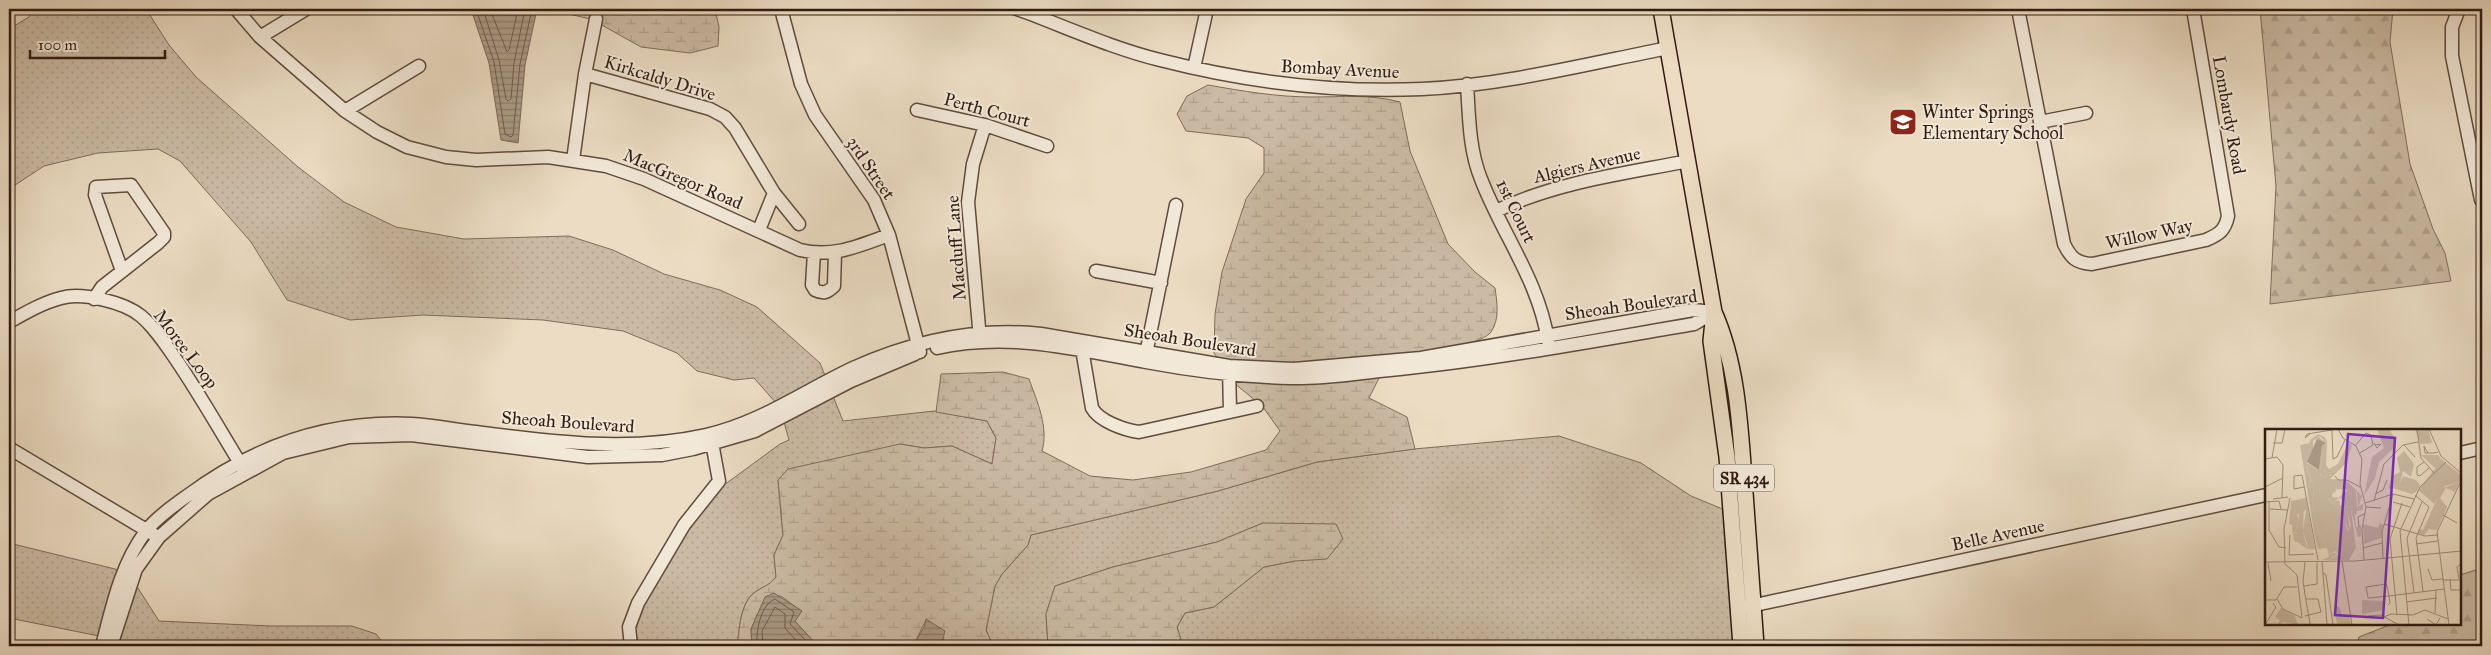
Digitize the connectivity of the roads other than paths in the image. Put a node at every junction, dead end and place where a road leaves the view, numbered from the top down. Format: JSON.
{"nodes":[{"id":1,"x":236,"y":9,"type":"edge"},
{"id":2,"x":306,"y":9,"type":"edge"},
{"id":3,"x":781,"y":9,"type":"edge"},
{"id":4,"x":1018,"y":9,"type":"edge"},
{"id":5,"x":1207,"y":9,"type":"edge"},
{"id":6,"x":1661,"y":9,"type":"edge"},
{"id":7,"x":2018,"y":9,"type":"edge"},
{"id":8,"x":2194,"y":9,"type":"edge"},
{"id":9,"x":2459,"y":9,"type":"edge"},
{"id":10,"x":596,"y":19,"type":"dead end"},
{"id":11,"x":260,"y":37,"type":"junction"},
{"id":12,"x":1668,"y":48,"type":"junction"},
{"id":13,"x":419,"y":66,"type":"dead end"},
{"id":14,"x":1194,"y":68,"type":"junction"},
{"id":15,"x":585,"y":74,"type":"junction"},
{"id":16,"x":1467,"y":84,"type":"junction"},
{"id":17,"x":917,"y":110,"type":"dead end"},
{"id":18,"x":346,"y":111,"type":"junction"},
{"id":19,"x":2086,"y":113,"type":"dead end"},
{"id":20,"x":2040,"y":122,"type":"junction"},
{"id":21,"x":985,"y":125,"type":"junction"},
{"id":22,"x":1046,"y":146,"type":"dead end"},
{"id":23,"x":573,"y":160,"type":"junction"},
{"id":24,"x":1688,"y":161,"type":"junction"},
{"id":25,"x":774,"y":193,"type":"junction"},
{"id":26,"x":2481,"y":200,"type":"edge"},
{"id":27,"x":1176,"y":205,"type":"dead end"},
{"id":28,"x":1496,"y":211,"type":"junction"},
{"id":29,"x":799,"y":224,"type":"dead end"},
{"id":30,"x":2225,"y":228,"type":"joint"},
{"id":31,"x":759,"y":230,"type":"junction"},
{"id":32,"x":889,"y":235,"type":"junction"},
{"id":33,"x":834,"y":252,"type":"junction"},
{"id":34,"x":814,"y":253,"type":"junction"},
{"id":35,"x":1096,"y":270,"type":"dead end"},
{"id":36,"x":122,"y":271,"type":"junction"},
{"id":37,"x":1161,"y":283,"type":"junction"},
{"id":38,"x":94,"y":299,"type":"junction"},
{"id":39,"x":1714,"y":312,"type":"junction"},
{"id":40,"x":9,"y":322,"type":"edge"},
{"id":41,"x":1547,"y":335,"type":"junction"},
{"id":42,"x":979,"y":337,"type":"junction"},
{"id":43,"x":919,"y":348,"type":"junction"},
{"id":44,"x":1082,"y":349,"type":"junction"},
{"id":45,"x":1548,"y":349,"type":"junction"},
{"id":46,"x":1146,"y":357,"type":"junction"},
{"id":47,"x":1229,"y":371,"type":"junction"},
{"id":48,"x":1257,"y":406,"type":"dead end"},
{"id":49,"x":1230,"y":412,"type":"junction"},
{"id":50,"x":711,"y":439,"type":"junction"},
{"id":51,"x":9,"y":448,"type":"edge"},
{"id":52,"x":2482,"y":448,"type":"edge"},
{"id":53,"x":2461,"y":453,"type":"edge"},
{"id":54,"x":242,"y":466,"type":"junction"},
{"id":55,"x":2265,"y":495,"type":"edge"},
{"id":56,"x":146,"y":531,"type":"junction"},
{"id":57,"x":159,"y":537,"type":"junction"},
{"id":58,"x":1746,"y":607,"type":"junction"},
{"id":59,"x":102,"y":646,"type":"edge"},
{"id":60,"x":111,"y":646,"type":"edge"},
{"id":61,"x":631,"y":646,"type":"edge"},
{"id":62,"x":1741,"y":646,"type":"edge"},
{"id":63,"x":1756,"y":646,"type":"edge"}],
"edges":[{"from":1,"to":11,"type":"street","name":"MacGregor Road"},
{"from":2,"to":11,"type":"street"},
{"from":3,"to":32,"type":"street","name":"3rd Street"},
{"from":4,"to":14,"type":"street","name":"Bombay Avenue"},
{"from":5,"to":14,"type":"street"},
{"from":6,"to":12,"type":"main road","number":"SR 434"},
{"from":7,"to":20,"type":"street"},
{"from":8,"to":30,"type":"street","name":"Lombardy Road"},
{"from":9,"to":26,"type":"street"},
{"from":10,"to":15,"type":"street"},
{"from":11,"to":18,"type":"street","name":"MacGregor Road"},
{"from":12,"to":16,"type":"street","name":"Bombay Avenue"},
{"from":12,"to":24,"type":"main road","number":"SR 434"},
{"from":13,"to":18,"type":"street"},
{"from":14,"to":16,"type":"street","name":"Bombay Avenue"},
{"from":15,"to":23,"type":"street"},
{"from":15,"to":25,"type":"street","name":"Kirkcaldy Drive"},
{"from":16,"to":28,"type":"street","name":"1st Court"},
{"from":17,"to":21,"type":"street","name":"Perth Court"},
{"from":18,"to":23,"type":"street","name":"MacGregor Road"},
{"from":19,"to":20,"type":"street"},
{"from":20,"to":30,"type":"street","name":"Willow Way"},
{"from":21,"to":22,"type":"street","name":"Perth Court"},
{"from":21,"to":42,"type":"street","name":"Macduff Lane"},
{"from":23,"to":31,"type":"street","name":"MacGregor Road"},
{"from":24,"to":28,"type":"street","name":"Algiers Avenue"},
{"from":24,"to":39,"type":"main road","number":"SR 434"},
{"from":25,"to":29,"type":"street","name":"Kirkcaldy Drive"},
{"from":25,"to":31,"type":"street"},
{"from":27,"to":37,"type":"street"},
{"from":28,"to":41,"type":"street","name":"1st Court"},
{"from":31,"to":34,"type":"street","name":"MacGregor Road"},
{"from":32,"to":33,"type":"street","name":"MacGregor Road"},
{"from":32,"to":43,"type":"street","name":"3rd Street"},
{"from":33,"to":34,"type":"street","name":"MacGregor Road"},
{"from":33,"to":34,"type":"street"},
{"from":35,"to":37,"type":"street"},
{"from":36,"to":36,"type":"street"},
{"from":36,"to":38,"type":"street"},
{"from":37,"to":46,"type":"street"},
{"from":38,"to":40,"type":"street","name":"Moree Loop"},
{"from":38,"to":54,"type":"street","name":"Moree Loop"},
{"from":39,"to":41,"type":"street","name":"Sheoah Boulevard"},
{"from":39,"to":45,"type":"street","name":"Sheoah Boulevard"},
{"from":39,"to":58,"type":"main road","number":"SR 434"},
{"from":41,"to":45,"type":"street","name":"1st Court"},
{"from":41,"to":47,"type":"street","name":"Sheoah Boulevard"},
{"from":42,"to":43,"type":"street","name":"Sheoah Boulevard"},
{"from":42,"to":44,"type":"street","name":"Sheoah Boulevard"},
{"from":42,"to":46,"type":"street","name":"Sheoah Boulevard"},
{"from":43,"to":50,"type":"street","name":"Sheoah Boulevard"},
{"from":44,"to":46,"type":"street","name":"Sheoah Boulevard"},
{"from":44,"to":49,"type":"street"},
{"from":45,"to":47,"type":"street","name":"Sheoah Boulevard"},
{"from":46,"to":47,"type":"street","name":"Sheoah Boulevard"},
{"from":47,"to":49,"type":"street"},
{"from":48,"to":49,"type":"street"},
{"from":50,"to":54,"type":"street","name":"Sheoah Boulevard"},
{"from":50,"to":61,"type":"street"},
{"from":51,"to":56,"type":"street"},
{"from":52,"to":53,"type":"street"},
{"from":54,"to":56,"type":"street","name":"Sheoah Boulevard"},
{"from":54,"to":57,"type":"street","name":"Sheoah Boulevard"},
{"from":55,"to":58,"type":"street","name":"Belle Avenue"},
{"from":56,"to":57,"type":"street"},
{"from":56,"to":59,"type":"street","name":"Sheoah Boulevard"},
{"from":57,"to":60,"type":"street","name":"Sheoah Boulevard"},
{"from":58,"to":62,"type":"main road","number":"SR 434"},
{"from":58,"to":63,"type":"main road","number":"SR 434"}]}
